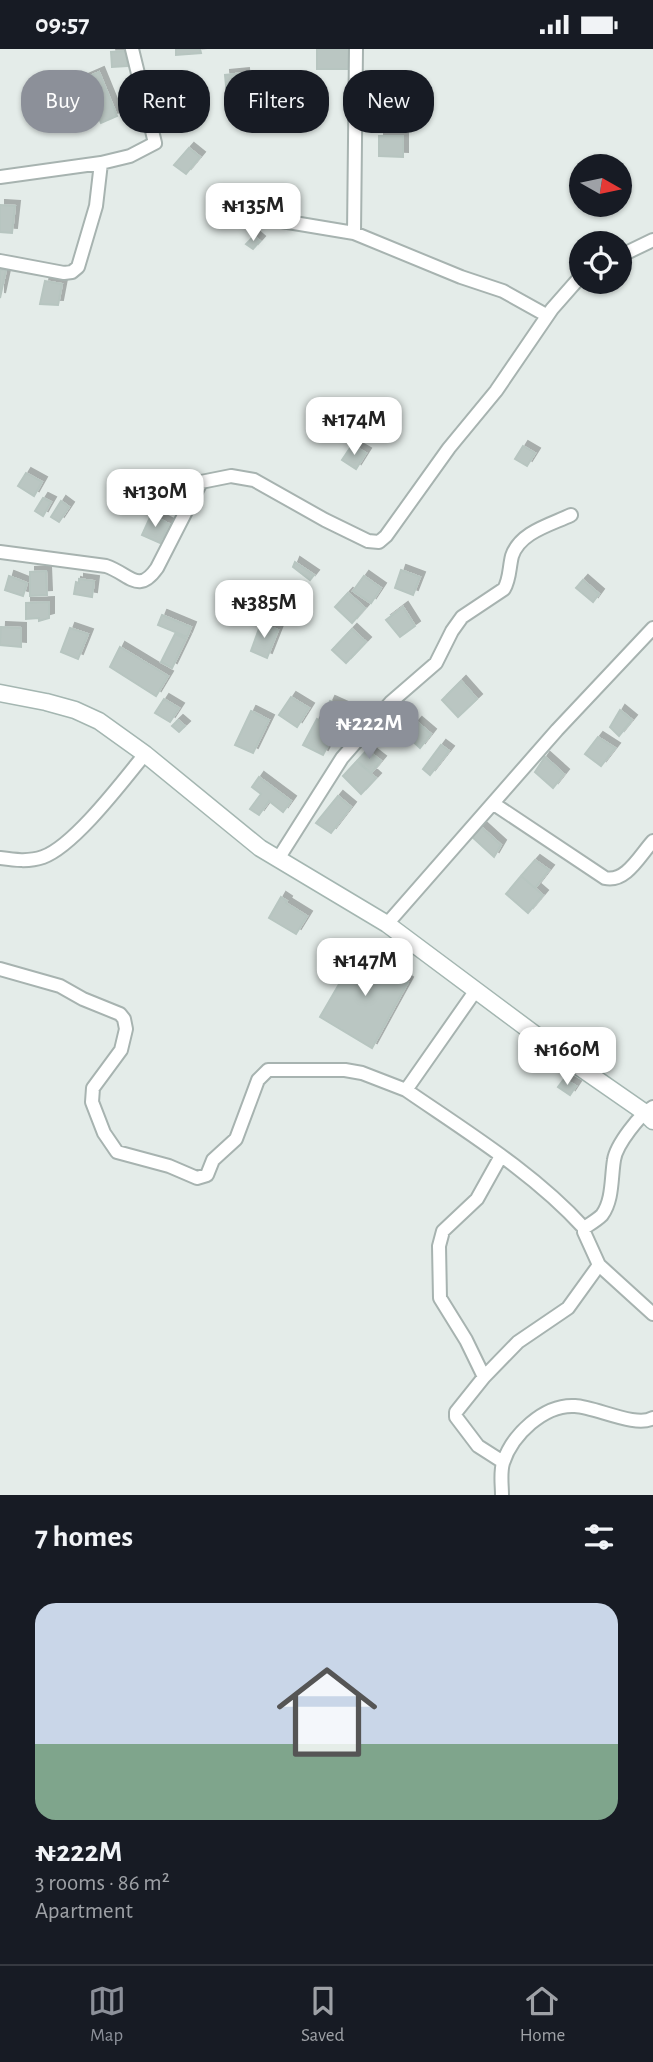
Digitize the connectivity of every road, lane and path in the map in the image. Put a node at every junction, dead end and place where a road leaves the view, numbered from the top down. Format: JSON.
{"nodes":[{"id":1,"x":132,"y":49,"type":"edge"},
{"id":2,"x":356,"y":49,"type":"edge"},
{"id":3,"x":102,"y":163,"type":"junction"},
{"id":4,"x":0,"y":177,"type":"edge"},
{"id":5,"x":282,"y":221,"type":"dead end"},
{"id":6,"x":355,"y":233,"type":"junction"},
{"id":7,"x":653,"y":240,"type":"edge"},
{"id":8,"x":632,"y":250,"type":"edge"},
{"id":9,"x":0,"y":261,"type":"edge"},
{"id":10,"x":569,"y":290,"type":"edge"},
{"id":11,"x":547,"y":315,"type":"junction"},
{"id":12,"x":571,"y":515,"type":"dead end"},
{"id":13,"x":0,"y":552,"type":"edge"},
{"id":14,"x":653,"y":628,"type":"edge"},
{"id":15,"x":0,"y":693,"type":"edge"},
{"id":16,"x":145,"y":754,"type":"junction"},
{"id":17,"x":494,"y":804,"type":"junction"},
{"id":18,"x":653,"y":841,"type":"edge"},
{"id":19,"x":0,"y":858,"type":"edge"},
{"id":20,"x":278,"y":859,"type":"junction"},
{"id":21,"x":387,"y":924,"type":"junction"},
{"id":22,"x":0,"y":969,"type":"edge"},
{"id":23,"x":476,"y":990,"type":"junction"},
{"id":24,"x":406,"y":1090,"type":"junction"},
{"id":25,"x":650,"y":1114,"type":"edge"},
{"id":26,"x":500,"y":1156,"type":"junction"},
{"id":27,"x":584,"y":1229,"type":"junction"},
{"id":28,"x":599,"y":1265,"type":"junction"},
{"id":29,"x":653,"y":1314,"type":"edge"},
{"id":30,"x":484,"y":1377,"type":"junction"},
{"id":31,"x":653,"y":1418,"type":"edge"},
{"id":32,"x":503,"y":1462,"type":"junction"},
{"id":33,"x":502,"y":1495,"type":"edge"}],
"edges":[{"from":1,"to":3,"type":"street"},
{"from":2,"to":6,"type":"street"},
{"from":3,"to":4,"type":"street"},
{"from":3,"to":9,"type":"street"},
{"from":5,"to":6,"type":"street"},
{"from":6,"to":11,"type":"street"},
{"from":7,"to":8,"type":"street"},
{"from":10,"to":11,"type":"street"},
{"from":11,"to":13,"type":"street"},
{"from":12,"to":20,"type":"street"},
{"from":14,"to":17,"type":"street"},
{"from":15,"to":16,"type":"street"},
{"from":16,"to":19,"type":"street"},
{"from":16,"to":20,"type":"street"},
{"from":17,"to":18,"type":"street"},
{"from":17,"to":21,"type":"street"},
{"from":20,"to":21,"type":"street"},
{"from":21,"to":23,"type":"street"},
{"from":22,"to":24,"type":"street"},
{"from":23,"to":24,"type":"street"},
{"from":23,"to":25,"type":"street"},
{"from":24,"to":26,"type":"street"},
{"from":25,"to":27,"type":"street"},
{"from":26,"to":27,"type":"street"},
{"from":26,"to":30,"type":"street"},
{"from":27,"to":28,"type":"street"},
{"from":28,"to":29,"type":"street"},
{"from":28,"to":30,"type":"street"},
{"from":30,"to":32,"type":"street"},
{"from":31,"to":32,"type":"street"},
{"from":32,"to":33,"type":"street"}]}
